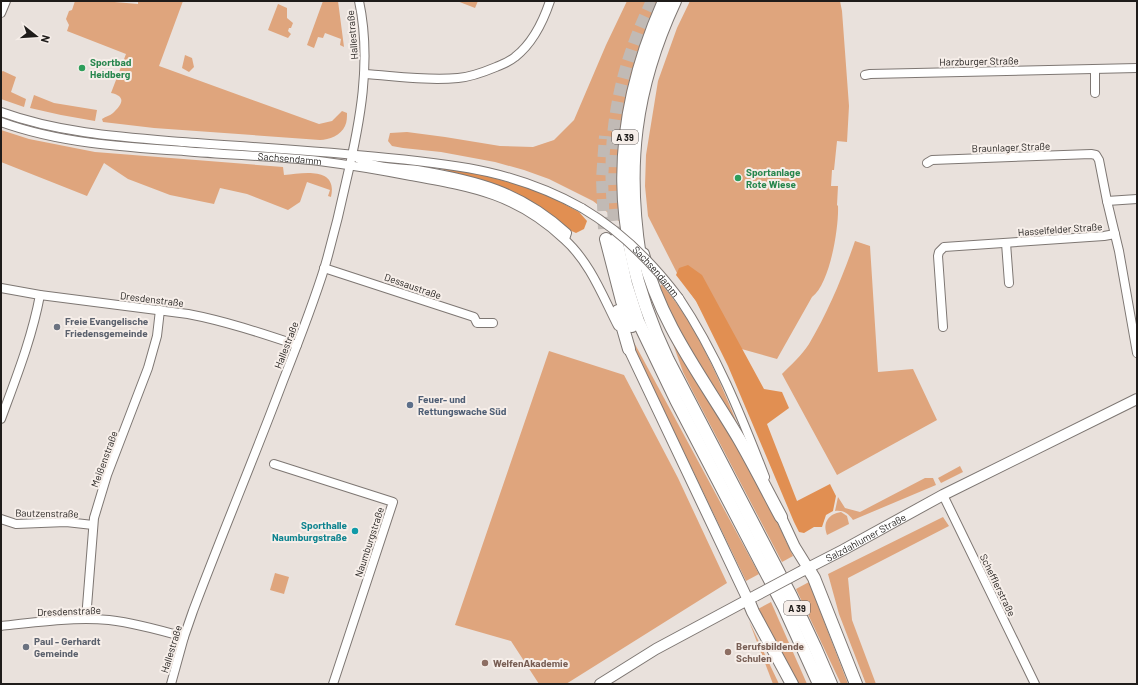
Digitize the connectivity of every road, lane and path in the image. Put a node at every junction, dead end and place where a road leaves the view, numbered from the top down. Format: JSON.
{"nodes":[{"id":1,"x":6,"y":1,"type":"edge"},
{"id":2,"x":359,"y":1,"type":"edge"},
{"id":3,"x":550,"y":1,"type":"edge"},
{"id":4,"x":664,"y":1,"type":"edge"},
{"id":5,"x":675,"y":1,"type":"edge"},
{"id":6,"x":1,"y":13,"type":"edge"},
{"id":7,"x":1137,"y":68,"type":"edge"},
{"id":8,"x":1095,"y":69,"type":"junction"},
{"id":9,"x":364,"y":74,"type":"junction"},
{"id":10,"x":865,"y":75,"type":"dead end"},
{"id":11,"x":1095,"y":94,"type":"dead end"},
{"id":12,"x":1,"y":112,"type":"edge"},
{"id":13,"x":1,"y":122,"type":"edge"},
{"id":14,"x":353,"y":154,"type":"junction"},
{"id":15,"x":927,"y":163,"type":"dead end"},
{"id":16,"x":351,"y":165,"type":"junction"},
{"id":17,"x":1137,"y":199,"type":"edge"},
{"id":18,"x":1107,"y":201,"type":"junction"},
{"id":19,"x":637,"y":229,"type":"junction"},
{"id":20,"x":1115,"y":234,"type":"junction"},
{"id":21,"x":565,"y":239,"type":"junction"},
{"id":22,"x":1006,"y":243,"type":"junction"},
{"id":23,"x":324,"y":268,"type":"junction"},
{"id":24,"x":1009,"y":282,"type":"dead end"},
{"id":25,"x":1,"y":288,"type":"edge"},
{"id":26,"x":40,"y":296,"type":"junction"},
{"id":27,"x":160,"y":310,"type":"junction"},
{"id":28,"x":493,"y":324,"type":"dead end"},
{"id":29,"x":943,"y":327,"type":"dead end"},
{"id":30,"x":297,"y":346,"type":"junction"},
{"id":31,"x":630,"y":348,"type":"junction"},
{"id":32,"x":1137,"y":353,"type":"edge"},
{"id":33,"x":682,"y":387,"type":"junction"},
{"id":34,"x":1137,"y":399,"type":"edge"},
{"id":35,"x":1,"y":419,"type":"edge"},
{"id":36,"x":274,"y":464,"type":"dead end"},
{"id":37,"x":943,"y":495,"type":"junction"},
{"id":38,"x":781,"y":517,"type":"junction"},
{"id":39,"x":1,"y":519,"type":"edge"},
{"id":40,"x":93,"y":525,"type":"junction"},
{"id":41,"x":805,"y":569,"type":"junction"},
{"id":42,"x":751,"y":598,"type":"junction"},
{"id":43,"x":86,"y":619,"type":"junction"},
{"id":44,"x":1,"y":626,"type":"edge"},
{"id":45,"x":184,"y":637,"type":"junction"},
{"id":46,"x":171,"y":684,"type":"edge"},
{"id":47,"x":333,"y":684,"type":"edge"},
{"id":48,"x":600,"y":684,"type":"edge"},
{"id":49,"x":792,"y":684,"type":"edge"},
{"id":50,"x":819,"y":684,"type":"edge"},
{"id":51,"x":831,"y":684,"type":"edge"},
{"id":52,"x":856,"y":684,"type":"edge"},
{"id":53,"x":1036,"y":684,"type":"edge"}],
"edges":[{"from":1,"to":6,"type":"street"},
{"from":2,"to":9,"type":"street","name":"Hallestraße"},
{"from":3,"to":9,"type":"street"},
{"from":4,"to":33,"type":"highway","number":"A 39"},
{"from":5,"to":19,"type":"highway"},
{"from":7,"to":8,"type":"street","name":"Harzburger Straße"},
{"from":8,"to":10,"type":"street","name":"Harzburger Straße"},
{"from":8,"to":11,"type":"street"},
{"from":9,"to":14,"type":"street","name":"Hallestraße"},
{"from":12,"to":14,"type":"street","name":"Sachsendamm"},
{"from":13,"to":16,"type":"street","name":"Sachsendamm"},
{"from":14,"to":16,"type":"street","name":"Hallestraße"},
{"from":14,"to":21,"type":"street","name":"Sachsendamm"},
{"from":14,"to":38,"type":"street","name":"Sachsendamm","bridge":true},
{"from":15,"to":18,"type":"street","name":"Braunlager Straße"},
{"from":16,"to":21,"type":"street","name":"Sachsendamm"},
{"from":16,"to":23,"type":"street","name":"Hallestraße"},
{"from":17,"to":18,"type":"street"},
{"from":18,"to":20,"type":"street"},
{"from":19,"to":33,"type":"highway"},
{"from":19,"to":38,"type":"highway"},
{"from":20,"to":22,"type":"street","name":"Hasselfelder Straße"},
{"from":20,"to":32,"type":"street"},
{"from":21,"to":31,"type":"street","name":"Sachsendamm"},
{"from":22,"to":24,"type":"street","name":"Hasselfelder Straße"},
{"from":22,"to":29,"type":"street","name":"Hasselfelder Straße"},
{"from":23,"to":28,"type":"street","name":"Dessaustraße"},
{"from":23,"to":30,"type":"street","name":"Hallestraße"},
{"from":25,"to":26,"type":"street","name":"Dresdenstraße"},
{"from":26,"to":27,"type":"street","name":"Dresdenstraße"},
{"from":26,"to":35,"type":"street"},
{"from":27,"to":30,"type":"street","name":"Dresdenstraße"},
{"from":27,"to":40,"type":"street","name":"Meißenstraße"},
{"from":30,"to":45,"type":"street","name":"Hallestraße"},
{"from":31,"to":42,"type":"main road","name":"Sachsendamm"},
{"from":31,"to":50,"type":"highway","number":"A 39"},
{"from":33,"to":51,"type":"highway","number":"A 39"},
{"from":34,"to":37,"type":"main road","name":"Salzdahlumer Straße"},
{"from":36,"to":47,"type":"street","name":"Naumburgstraße"},
{"from":37,"to":41,"type":"main road","name":"Salzdahlumer Straße"},
{"from":37,"to":53,"type":"street","name":"Schefflerstraße"},
{"from":38,"to":41,"type":"main road","name":"Sachsendamm"},
{"from":39,"to":40,"type":"street","name":"Bautzenstraße"},
{"from":40,"to":43,"type":"street","name":"Meißenstraße"},
{"from":41,"to":42,"type":"main road","name":"Salzdahlumer Straße","bridge":true},
{"from":41,"to":52,"type":"highway"},
{"from":42,"to":48,"type":"main road","name":"Salzdahlumer Straße"},
{"from":42,"to":49,"type":"highway"},
{"from":43,"to":44,"type":"street","name":"Dresdenstraße"},
{"from":43,"to":45,"type":"street","name":"Dresdenstraße"},
{"from":45,"to":46,"type":"street","name":"Hallestraße"}]}
